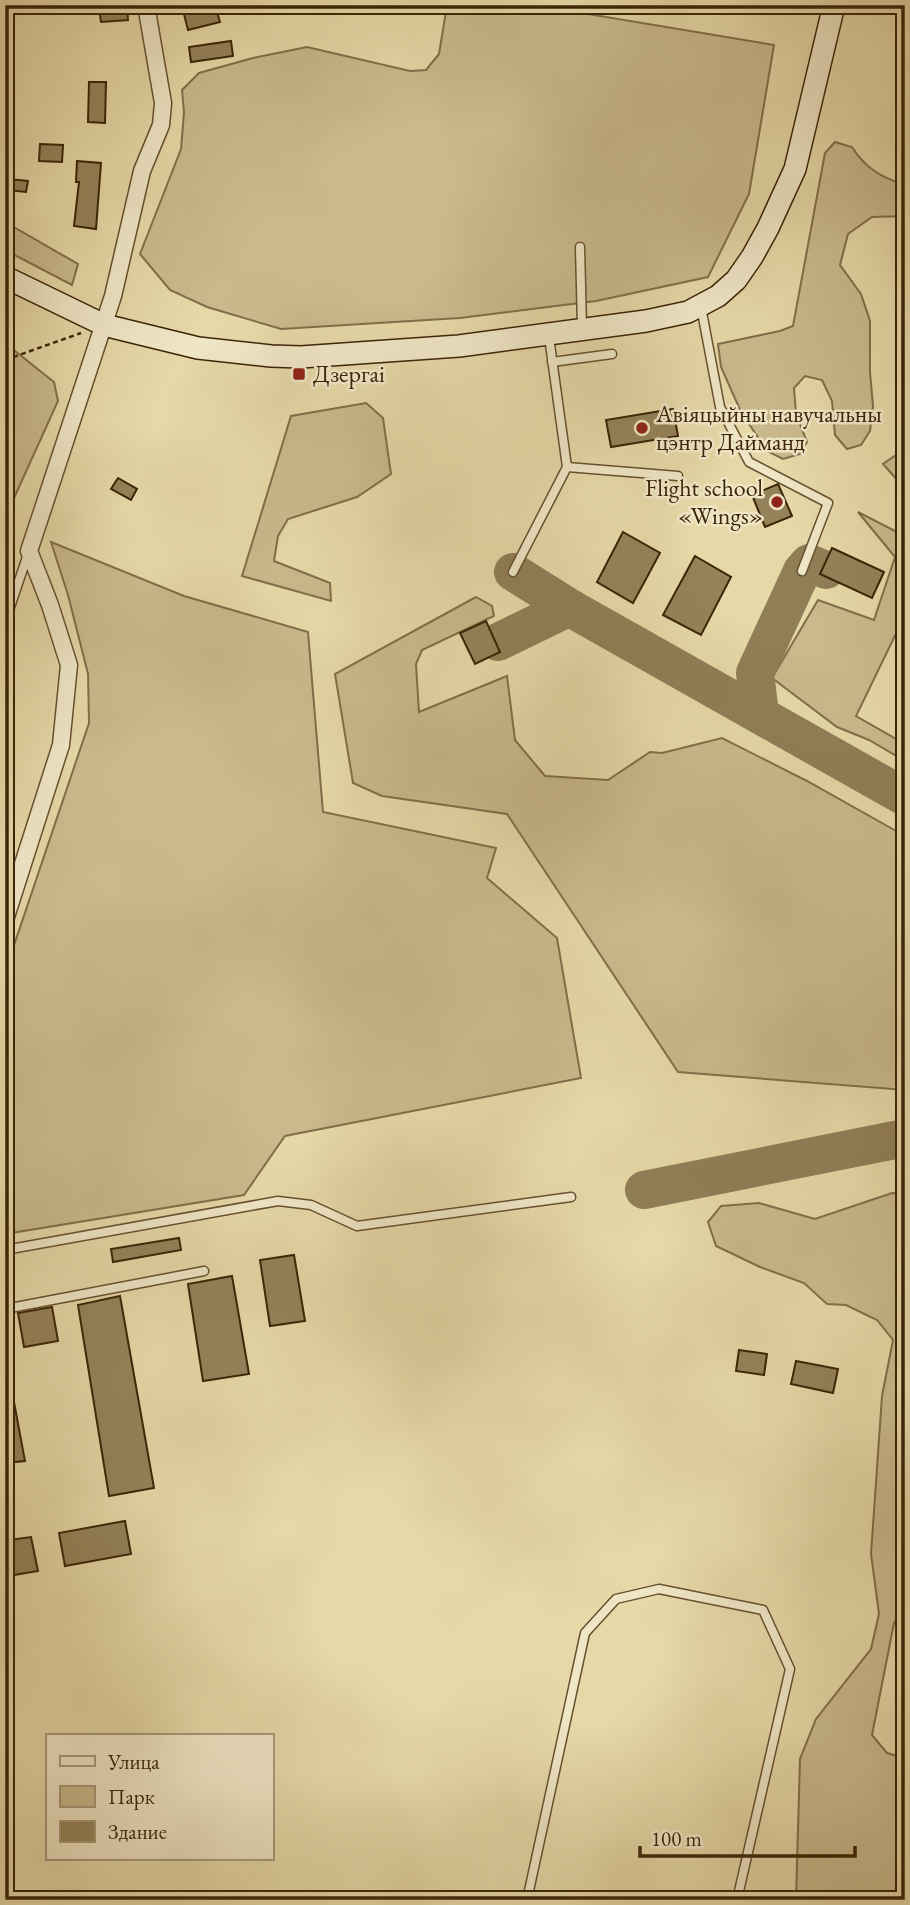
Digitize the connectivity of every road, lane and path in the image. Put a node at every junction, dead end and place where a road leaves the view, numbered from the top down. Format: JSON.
{"nodes":[{"id":1,"x":146,"y":5,"type":"edge"},
{"id":2,"x":834,"y":5,"type":"edge"},
{"id":3,"x":580,"y":247,"type":"dead end"},
{"id":4,"x":5,"y":277,"type":"edge"},
{"id":5,"x":701,"y":307,"type":"junction"},
{"id":6,"x":104,"y":325,"type":"junction"},
{"id":7,"x":582,"y":330,"type":"junction"},
{"id":8,"x":548,"y":334,"type":"junction"},
{"id":9,"x":612,"y":354,"type":"dead end"},
{"id":10,"x":5,"y":360,"type":"edge"},
{"id":11,"x":552,"y":362,"type":"junction"},
{"id":12,"x":567,"y":467,"type":"junction"},
{"id":13,"x":678,"y":476,"type":"dead end"},
{"id":14,"x":29,"y":551,"type":"junction"},
{"id":15,"x":802,"y":570,"type":"dead end"},
{"id":16,"x":513,"y":572,"type":"dead end"},
{"id":17,"x":5,"y":622,"type":"edge"},
{"id":18,"x":5,"y":920,"type":"edge"},
{"id":19,"x":571,"y":1197,"type":"dead end"},
{"id":20,"x":5,"y":1250,"type":"edge"},
{"id":21,"x":204,"y":1270,"type":"dead end"},
{"id":22,"x":5,"y":1309,"type":"edge"},
{"id":23,"x":527,"y":1900,"type":"edge"},
{"id":24,"x":737,"y":1900,"type":"edge"}],
"edges":[{"from":1,"to":6,"type":"street"},
{"from":2,"to":5,"type":"street"},
{"from":3,"to":7,"type":"lane"},
{"from":4,"to":6,"type":"street"},
{"from":5,"to":7,"type":"street"},
{"from":5,"to":15,"type":"lane"},
{"from":6,"to":8,"type":"street"},
{"from":6,"to":10,"type":"path"},
{"from":6,"to":14,"type":"street"},
{"from":7,"to":8,"type":"street"},
{"from":8,"to":11,"type":"lane"},
{"from":9,"to":11,"type":"lane"},
{"from":11,"to":12,"type":"lane"},
{"from":12,"to":13,"type":"lane"},
{"from":12,"to":16,"type":"lane"},
{"from":14,"to":17,"type":"lane"},
{"from":14,"to":18,"type":"street"},
{"from":19,"to":20,"type":"lane"},
{"from":21,"to":22,"type":"lane"},
{"from":23,"to":24,"type":"lane"}]}
